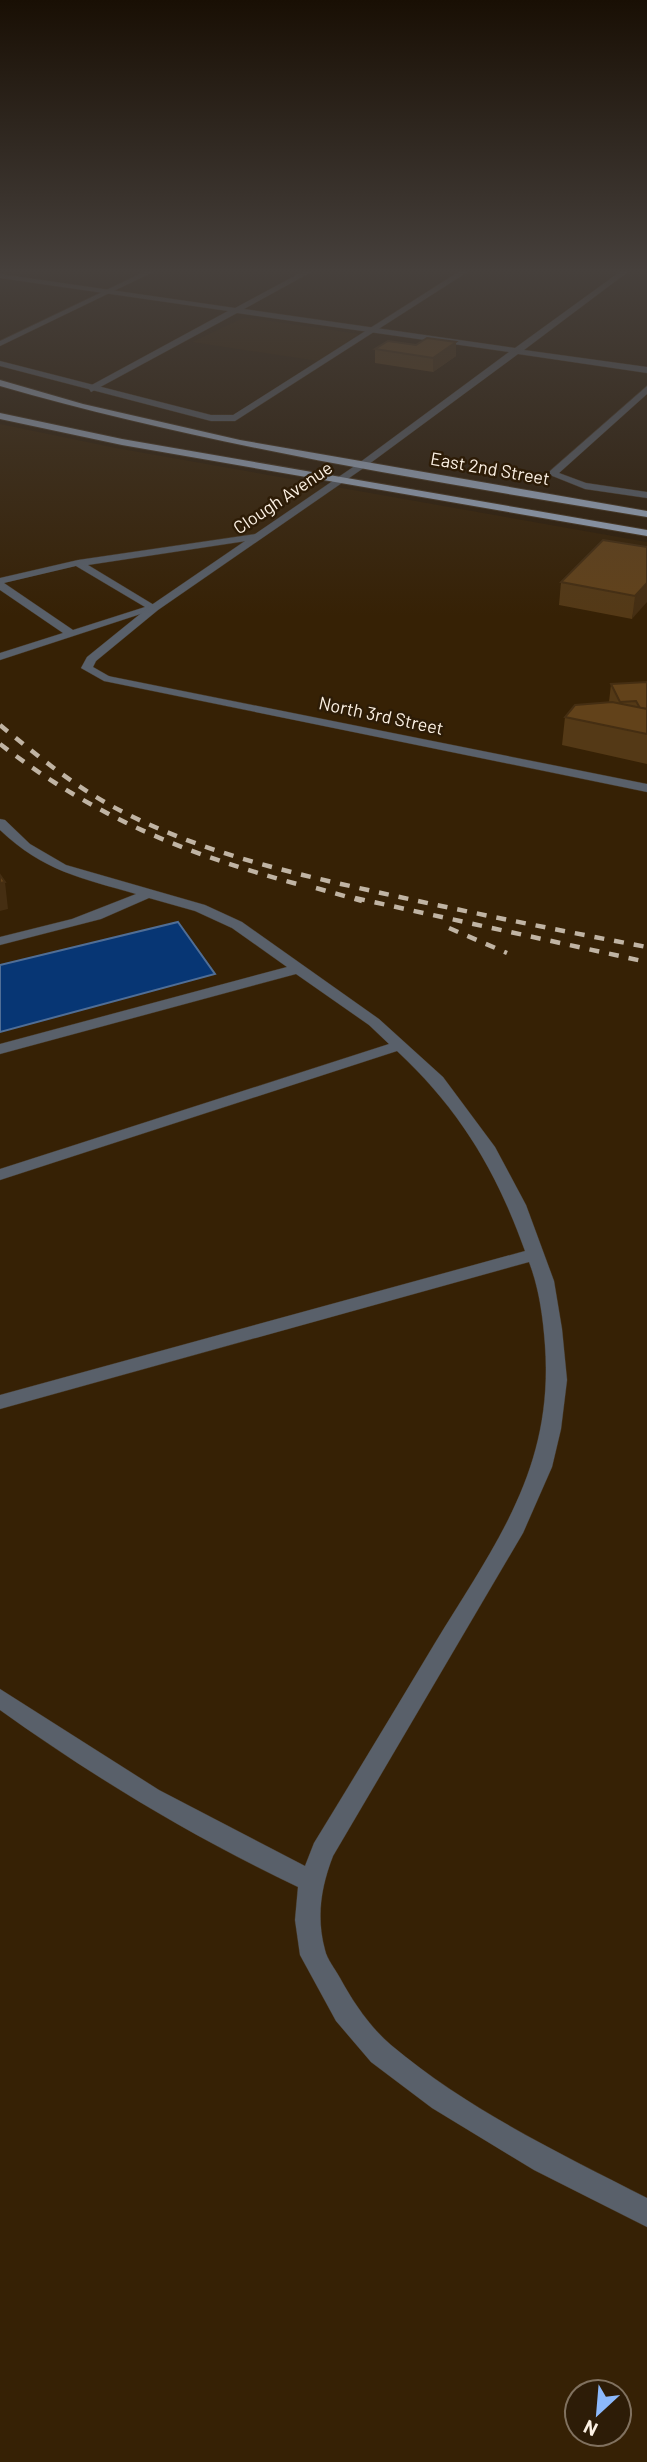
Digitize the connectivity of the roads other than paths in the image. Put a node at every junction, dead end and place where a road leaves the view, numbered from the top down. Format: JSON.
{"nodes":[{"id":1,"x":11,"y":386,"type":"edge"},
{"id":2,"x":80,"y":386,"type":"edge"},
{"id":3,"x":97,"y":386,"type":"edge"},
{"id":4,"x":285,"y":386,"type":"edge"},
{"id":5,"x":468,"y":386,"type":"edge"},
{"id":6,"x":91,"y":389,"type":"junction"},
{"id":7,"x":647,"y":389,"type":"edge"},
{"id":8,"x":0,"y":416,"type":"edge"},
{"id":9,"x":362,"y":465,"type":"junction"},
{"id":10,"x":341,"y":480,"type":"junction"},
{"id":11,"x":647,"y":495,"type":"edge"},
{"id":12,"x":647,"y":514,"type":"edge"},
{"id":13,"x":647,"y":533,"type":"edge"},
{"id":14,"x":256,"y":537,"type":"junction"},
{"id":15,"x":78,"y":564,"type":"junction"},
{"id":16,"x":0,"y":583,"type":"edge"},
{"id":17,"x":154,"y":608,"type":"junction"},
{"id":18,"x":71,"y":634,"type":"junction"},
{"id":19,"x":0,"y":657,"type":"edge"},
{"id":20,"x":108,"y":679,"type":"joint"},
{"id":21,"x":647,"y":789,"type":"edge"},
{"id":22,"x":0,"y":823,"type":"edge"},
{"id":23,"x":150,"y":892,"type":"junction"},
{"id":24,"x":0,"y":941,"type":"edge"},
{"id":25,"x":300,"y":968,"type":"junction"},
{"id":26,"x":401,"y":1045,"type":"junction"},
{"id":27,"x":0,"y":1049,"type":"edge"},
{"id":28,"x":0,"y":1175,"type":"edge"},
{"id":29,"x":535,"y":1254,"type":"junction"},
{"id":30,"x":0,"y":1402,"type":"edge"},
{"id":31,"x":0,"y":1698,"type":"edge"},
{"id":32,"x":311,"y":1881,"type":"junction"},
{"id":33,"x":647,"y":2213,"type":"edge"}],
"edges":[{"from":1,"to":9,"type":"highway","name":"East 2nd Street"},
{"from":2,"to":6,"type":"street"},
{"from":3,"to":6,"type":"street"},
{"from":4,"to":6,"type":"street"},
{"from":5,"to":9,"type":"street","name":"Clough Avenue"},
{"from":7,"to":11,"type":"street"},
{"from":8,"to":10,"type":"highway","name":"East 2nd Street"},
{"from":9,"to":10,"type":"street","name":"Clough Avenue"},
{"from":9,"to":12,"type":"highway","name":"East 2nd Street"},
{"from":10,"to":13,"type":"highway","name":"East 2nd Street"},
{"from":10,"to":14,"type":"street","name":"Clough Avenue"},
{"from":14,"to":15,"type":"street"},
{"from":14,"to":17,"type":"street","name":"Clough Avenue"},
{"from":15,"to":16,"type":"street"},
{"from":15,"to":17,"type":"street"},
{"from":16,"to":18,"type":"street"},
{"from":17,"to":18,"type":"street"},
{"from":17,"to":20,"type":"street","name":"Clough Avenue"},
{"from":18,"to":19,"type":"street"},
{"from":20,"to":21,"type":"street","name":"North 3rd Street"},
{"from":22,"to":23,"type":"street"},
{"from":23,"to":24,"type":"street"},
{"from":23,"to":25,"type":"street"},
{"from":25,"to":26,"type":"street"},
{"from":25,"to":27,"type":"street"},
{"from":26,"to":28,"type":"street"},
{"from":26,"to":29,"type":"street"},
{"from":29,"to":30,"type":"street"},
{"from":29,"to":32,"type":"street"},
{"from":31,"to":32,"type":"street"},
{"from":32,"to":33,"type":"street"}]}
